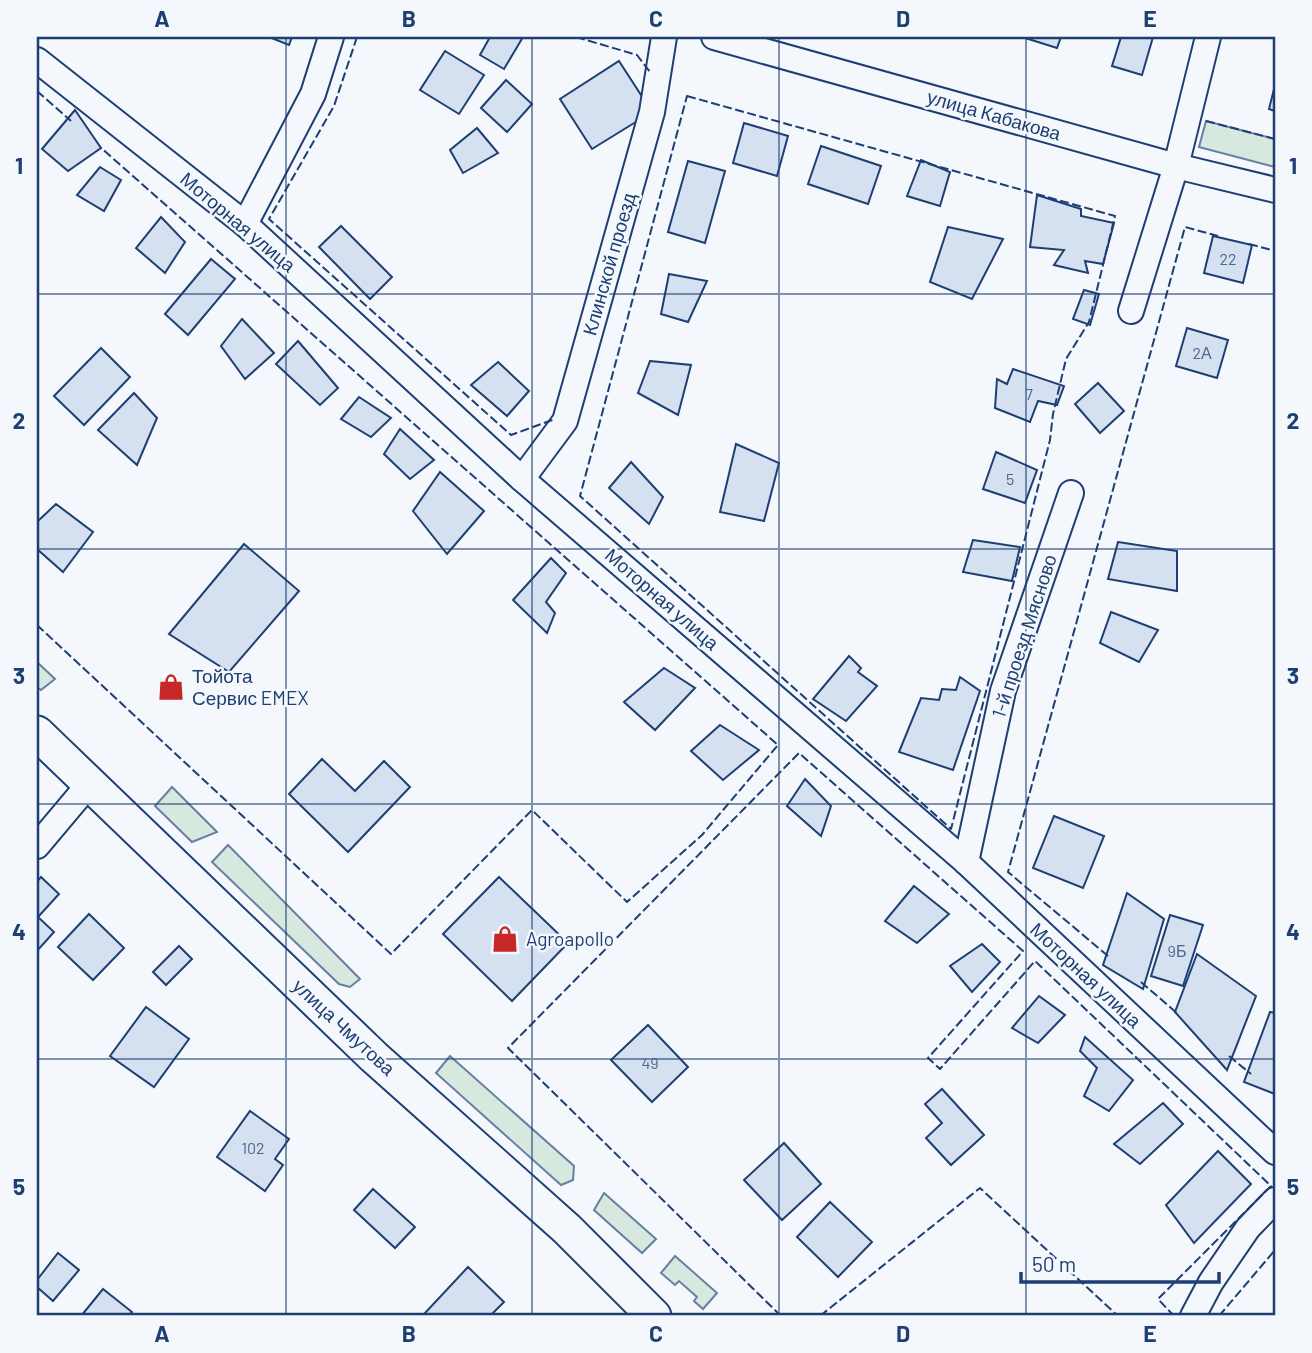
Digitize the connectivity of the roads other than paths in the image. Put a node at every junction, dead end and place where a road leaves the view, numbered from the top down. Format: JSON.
{"nodes":[{"id":1,"x":331,"y":37,"type":"edge"},
{"id":2,"x":664,"y":37,"type":"edge"},
{"id":3,"x":714,"y":37,"type":"edge"},
{"id":4,"x":1208,"y":37,"type":"edge"},
{"id":5,"x":37,"y":60,"type":"edge"},
{"id":6,"x":1176,"y":166,"type":"junction"},
{"id":7,"x":1275,"y":190,"type":"edge"},
{"id":8,"x":245,"y":224,"type":"junction"},
{"id":9,"x":1130,"y":311,"type":"dead end"},
{"id":10,"x":523,"y":479,"type":"junction"},
{"id":11,"x":1071,"y":493,"type":"dead end"},
{"id":12,"x":37,"y":733,"type":"edge"},
{"id":13,"x":90,"y":783,"type":"junction"},
{"id":14,"x":37,"y":846,"type":"edge"},
{"id":15,"x":966,"y":862,"type":"junction"},
{"id":16,"x":1275,"y":1152,"type":"edge"},
{"id":17,"x":1275,"y":1200,"type":"edge"},
{"id":18,"x":654,"y":1316,"type":"edge"},
{"id":19,"x":1193,"y":1316,"type":"edge"}],
"edges":[{"from":1,"to":8,"type":"street"},
{"from":2,"to":10,"type":"street","name":"Клинской проезд"},
{"from":3,"to":6,"type":"street","name":"улица Кабакова"},
{"from":4,"to":6,"type":"street"},
{"from":5,"to":8,"type":"street","name":"Моторная улица"},
{"from":6,"to":7,"type":"street","name":"улица Кабакова"},
{"from":6,"to":9,"type":"street"},
{"from":8,"to":10,"type":"street","name":"Моторная улица"},
{"from":10,"to":15,"type":"street","name":"Моторная улица"},
{"from":11,"to":15,"type":"street","name":"1-й проезд Мясново"},
{"from":12,"to":13,"type":"main road","name":"улица Чмутова"},
{"from":13,"to":14,"type":"street"},
{"from":13,"to":18,"type":"main road","name":"улица Чмутова"},
{"from":15,"to":16,"type":"street","name":"Моторная улица"},
{"from":17,"to":19,"type":"street"}]}
